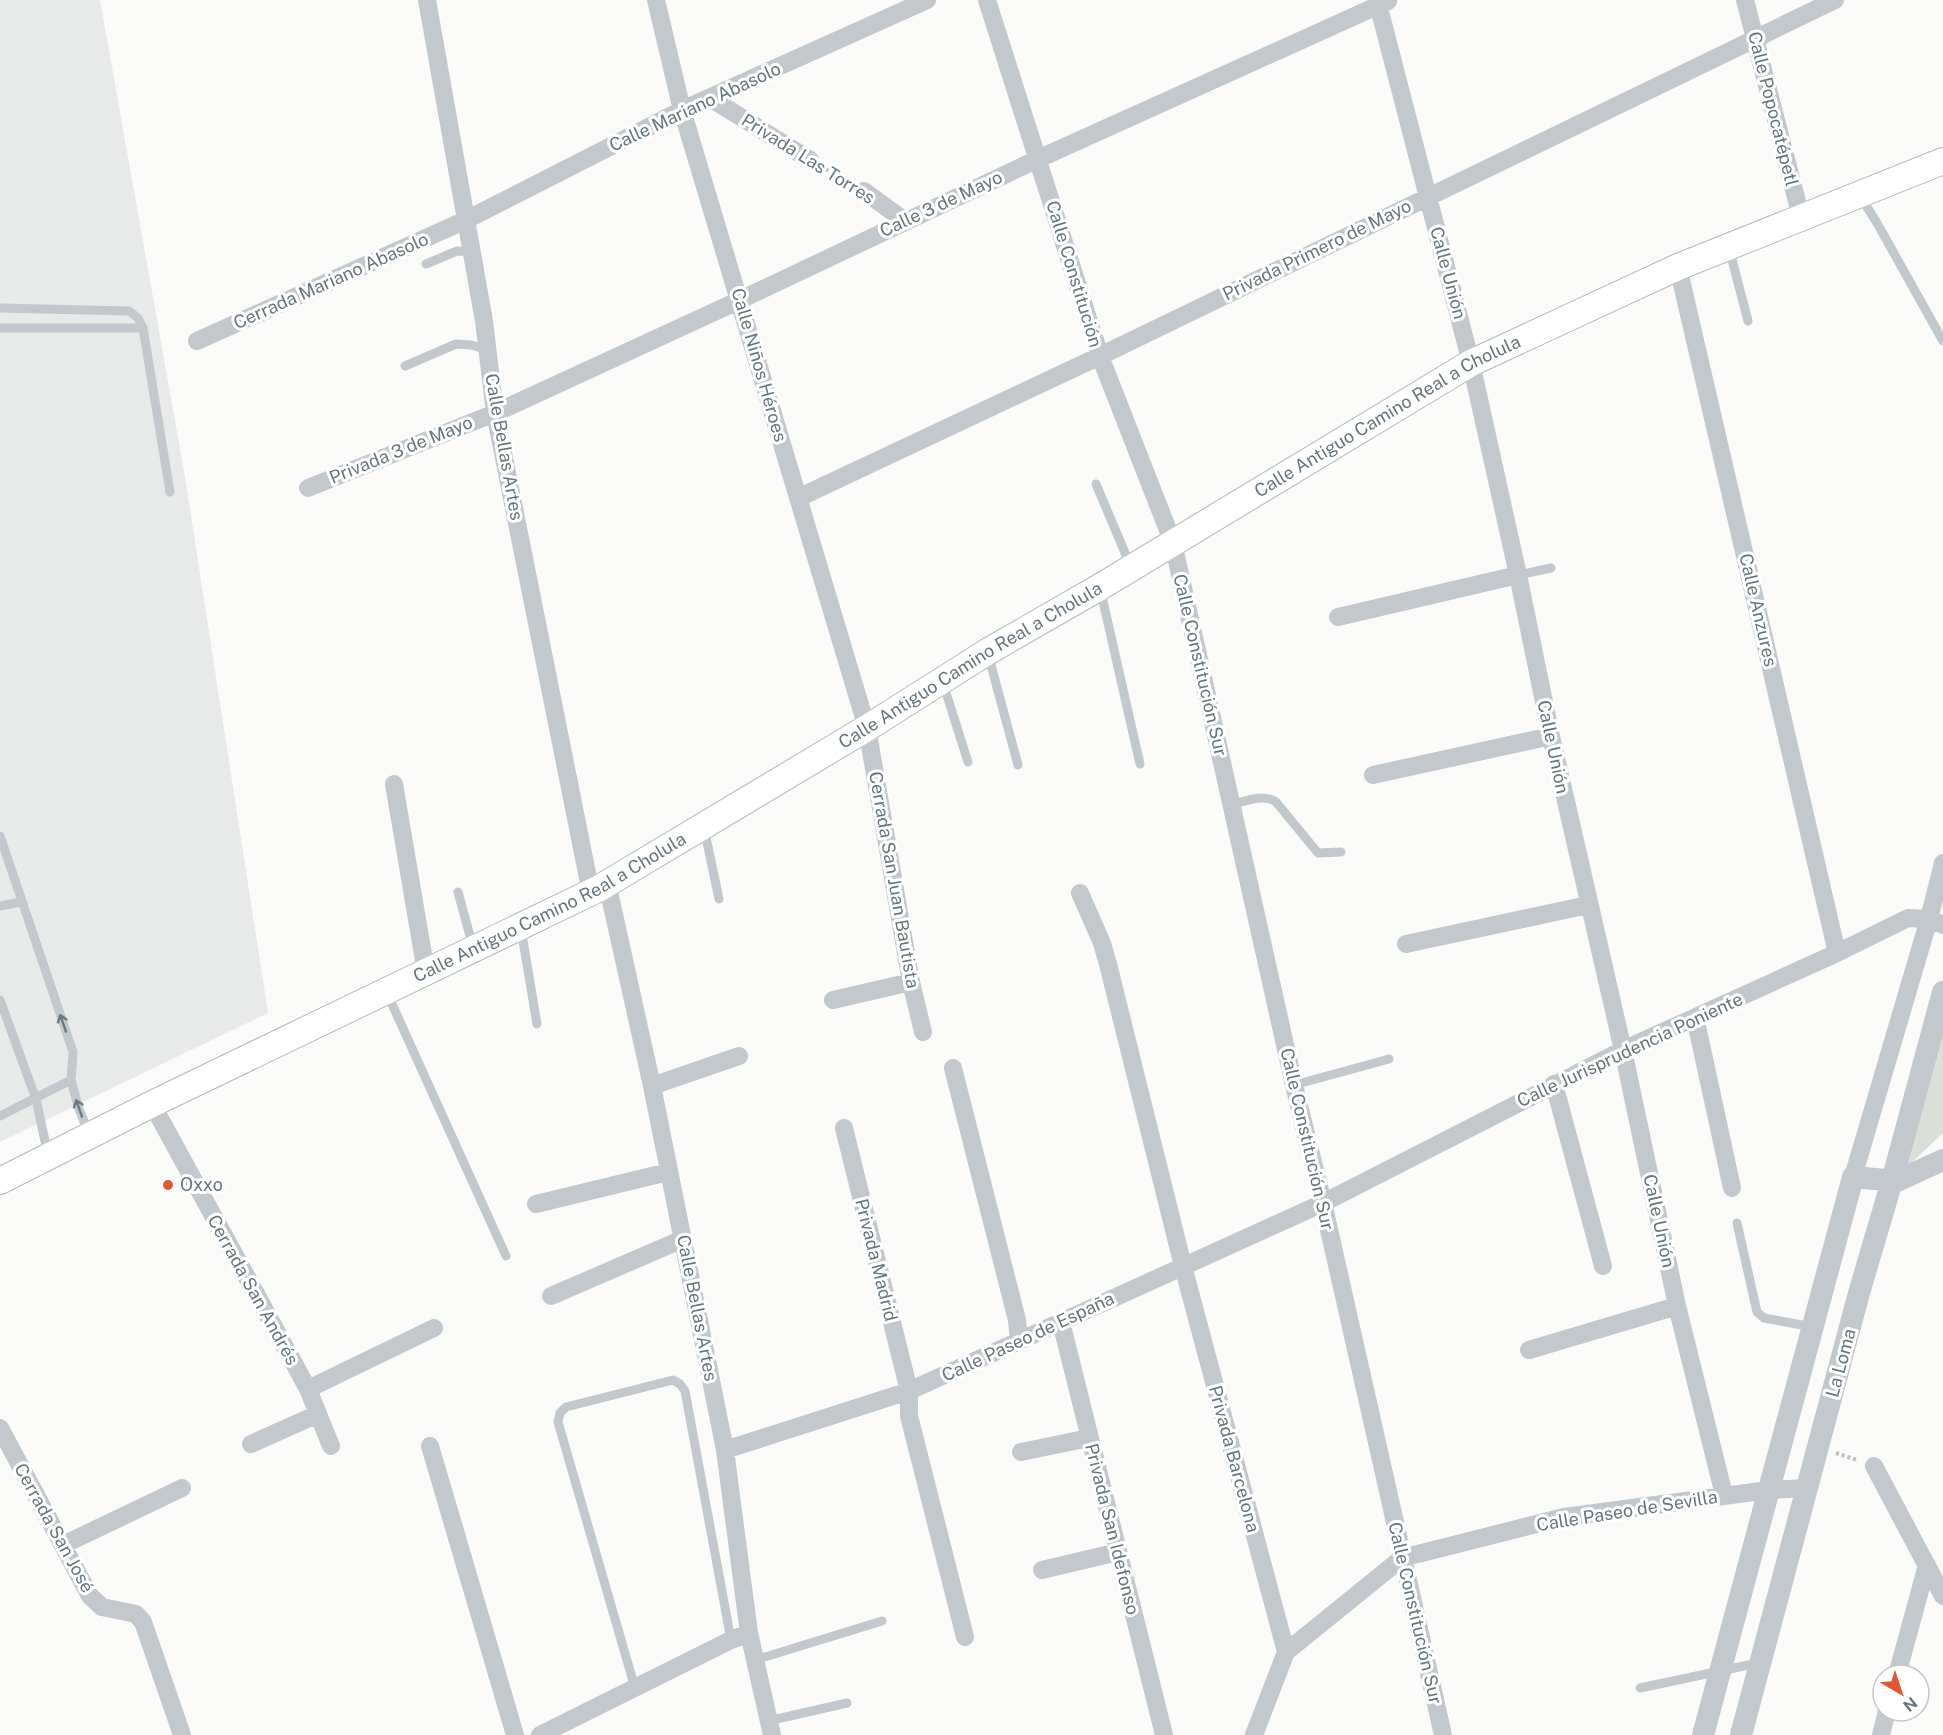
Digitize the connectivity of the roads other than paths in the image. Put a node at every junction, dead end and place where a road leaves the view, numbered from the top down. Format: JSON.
{"nodes":[{"id":1,"x":427,"y":0,"type":"edge"},
{"id":2,"x":656,"y":0,"type":"edge"},
{"id":3,"x":927,"y":0,"type":"edge"},
{"id":4,"x":987,"y":0,"type":"edge"},
{"id":5,"x":1745,"y":0,"type":"edge"},
{"id":6,"x":1835,"y":0,"type":"edge"},
{"id":7,"x":1381,"y":2,"type":"edge"},
{"id":8,"x":1754,"y":39,"type":"junction"},
{"id":9,"x":710,"y":98,"type":"junction"},
{"id":10,"x":682,"y":111,"type":"junction"},
{"id":11,"x":1038,"y":159,"type":"junction"},
{"id":12,"x":810,"y":160,"type":"road end"},
{"id":13,"x":1943,"y":161,"type":"edge"},
{"id":14,"x":864,"y":191,"type":"road end"},
{"id":15,"x":1859,"y":194,"type":"junction"},
{"id":16,"x":1428,"y":196,"type":"junction"},
{"id":17,"x":1801,"y":217,"type":"junction"},
{"id":18,"x":466,"y":220,"type":"junction"},
{"id":19,"x":905,"y":221,"type":"junction"},
{"id":20,"x":1729,"y":246,"type":"junction"},
{"id":21,"x":473,"y":252,"type":"junction"},
{"id":22,"x":426,"y":264,"type":"dead end"},
{"id":23,"x":1678,"y":267,"type":"junction"},
{"id":24,"x":740,"y":300,"type":"junction"},
{"id":25,"x":0,"y":308,"type":"edge"},
{"id":26,"x":1748,"y":321,"type":"dead end"},
{"id":27,"x":0,"y":328,"type":"edge"},
{"id":28,"x":143,"y":328,"type":"junction"},
{"id":29,"x":1943,"y":341,"type":"edge"},
{"id":30,"x":197,"y":342,"type":"dead end"},
{"id":31,"x":488,"y":350,"type":"junction"},
{"id":32,"x":1100,"y":356,"type":"junction"},
{"id":33,"x":1472,"y":363,"type":"junction"},
{"id":34,"x":405,"y":366,"type":"dead end"},
{"id":35,"x":495,"y":413,"type":"junction"},
{"id":36,"x":1096,"y":484,"type":"dead end"},
{"id":37,"x":308,"y":488,"type":"dead end"},
{"id":38,"x":170,"y":492,"type":"dead end"},
{"id":39,"x":798,"y":498,"type":"junction"},
{"id":40,"x":1173,"y":543,"type":"junction"},
{"id":41,"x":1131,"y":567,"type":"junction"},
{"id":42,"x":1551,"y":568,"type":"dead end"},
{"id":43,"x":1518,"y":575,"type":"junction"},
{"id":44,"x":1100,"y":587,"type":"junction"},
{"id":45,"x":1338,"y":617,"type":"dead end"},
{"id":46,"x":987,"y":651,"type":"junction"},
{"id":47,"x":942,"y":680,"type":"junction"},
{"id":48,"x":867,"y":728,"type":"junction"},
{"id":49,"x":1551,"y":736,"type":"junction"},
{"id":50,"x":968,"y":762,"type":"dead end"},
{"id":51,"x":1140,"y":764,"type":"dead end"},
{"id":52,"x":1018,"y":765,"type":"dead end"},
{"id":53,"x":1373,"y":775,"type":"dead end"},
{"id":54,"x":394,"y":784,"type":"dead end"},
{"id":55,"x":1232,"y":805,"type":"junction"},
{"id":56,"x":704,"y":826,"type":"junction"},
{"id":57,"x":0,"y":836,"type":"edge"},
{"id":58,"x":1341,"y":852,"type":"dead end"},
{"id":59,"x":1943,"y":863,"type":"edge"},
{"id":60,"x":599,"y":888,"type":"junction"},
{"id":61,"x":458,"y":892,"type":"dead end"},
{"id":62,"x":1080,"y":893,"type":"dead end"},
{"id":63,"x":719,"y":899,"type":"dead end"},
{"id":64,"x":21,"y":902,"type":"junction"},
{"id":65,"x":1588,"y":905,"type":"junction"},
{"id":66,"x":0,"y":906,"type":"edge"},
{"id":67,"x":1936,"y":922,"type":"edge"},
{"id":68,"x":520,"y":927,"type":"junction"},
{"id":69,"x":1406,"y":944,"type":"dead end"},
{"id":70,"x":474,"y":949,"type":"junction"},
{"id":71,"x":1837,"y":953,"type":"junction"},
{"id":72,"x":426,"y":972,"type":"junction"},
{"id":73,"x":911,"y":982,"type":"junction"},
{"id":74,"x":387,"y":991,"type":"junction"},
{"id":75,"x":1943,"y":992,"type":"edge"},
{"id":76,"x":0,"y":1000,"type":"edge"},
{"id":77,"x":833,"y":1000,"type":"dead end"},
{"id":78,"x":1695,"y":1017,"type":"junction"},
{"id":79,"x":537,"y":1024,"type":"dead end"},
{"id":80,"x":922,"y":1032,"type":"dead end"},
{"id":81,"x":1623,"y":1050,"type":"junction"},
{"id":82,"x":739,"y":1056,"type":"dead end"},
{"id":83,"x":1389,"y":1059,"type":"dead end"},
{"id":84,"x":953,"y":1068,"type":"dead end"},
{"id":85,"x":71,"y":1080,"type":"junction"},
{"id":86,"x":1554,"y":1084,"type":"junction"},
{"id":87,"x":1294,"y":1085,"type":"junction"},
{"id":88,"x":652,"y":1086,"type":"junction"},
{"id":89,"x":36,"y":1099,"type":"junction"},
{"id":90,"x":152,"y":1104,"type":"junction"},
{"id":91,"x":0,"y":1116,"type":"edge"},
{"id":92,"x":844,"y":1128,"type":"dead end"},
{"id":93,"x":90,"y":1136,"type":"junction"},
{"id":94,"x":48,"y":1157,"type":"junction"},
{"id":95,"x":1943,"y":1160,"type":"edge"},
{"id":96,"x":668,"y":1172,"type":"junction"},
{"id":97,"x":1853,"y":1177,"type":"junction"},
{"id":98,"x":0,"y":1181,"type":"edge"},
{"id":99,"x":1892,"y":1181,"type":"junction"},
{"id":100,"x":1732,"y":1188,"type":"dead end"},
{"id":101,"x":1323,"y":1203,"type":"junction"},
{"id":102,"x":536,"y":1204,"type":"dead end"},
{"id":103,"x":1737,"y":1223,"type":"dead end"},
{"id":104,"x":683,"y":1239,"type":"junction"},
{"id":105,"x":506,"y":1256,"type":"dead end"},
{"id":106,"x":1182,"y":1266,"type":"junction"},
{"id":107,"x":1604,"y":1266,"type":"dead end"},
{"id":108,"x":551,"y":1296,"type":"dead end"},
{"id":109,"x":1677,"y":1306,"type":"junction"},
{"id":110,"x":1061,"y":1322,"type":"junction"},
{"id":111,"x":1813,"y":1327,"type":"junction"},
{"id":112,"x":434,"y":1328,"type":"dead end"},
{"id":113,"x":1019,"y":1341,"type":"junction"},
{"id":114,"x":1529,"y":1350,"type":"dead end"},
{"id":115,"x":308,"y":1389,"type":"junction"},
{"id":116,"x":909,"y":1391,"type":"junction"},
{"id":117,"x":318,"y":1414,"type":"junction"},
{"id":118,"x":0,"y":1428,"type":"edge"},
{"id":119,"x":1089,"y":1438,"type":"junction"},
{"id":120,"x":251,"y":1444,"type":"dead end"},
{"id":121,"x":331,"y":1446,"type":"dead end"},
{"id":122,"x":430,"y":1446,"type":"dead end"},
{"id":123,"x":725,"y":1450,"type":"junction"},
{"id":124,"x":1021,"y":1452,"type":"dead end"},
{"id":125,"x":1874,"y":1466,"type":"road end"},
{"id":126,"x":182,"y":1488,"type":"dead end"},
{"id":127,"x":1807,"y":1488,"type":"junction"},
{"id":128,"x":1769,"y":1490,"type":"junction"},
{"id":129,"x":1724,"y":1496,"type":"junction"},
{"id":130,"x":63,"y":1545,"type":"junction"},
{"id":131,"x":1118,"y":1552,"type":"junction"},
{"id":132,"x":1402,"y":1558,"type":"junction"},
{"id":133,"x":1927,"y":1565,"type":"junction"},
{"id":134,"x":1042,"y":1570,"type":"dead end"},
{"id":135,"x":1943,"y":1596,"type":"edge"},
{"id":136,"x":882,"y":1621,"type":"dead end"},
{"id":137,"x":749,"y":1633,"type":"junction"},
{"id":138,"x":965,"y":1637,"type":"dead end"},
{"id":139,"x":731,"y":1640,"type":"junction"},
{"id":140,"x":1286,"y":1652,"type":"junction"},
{"id":141,"x":755,"y":1660,"type":"junction"},
{"id":142,"x":1761,"y":1662,"type":"junction"},
{"id":143,"x":1900,"y":1663,"type":"edge"},
{"id":144,"x":1721,"y":1670,"type":"junction"},
{"id":145,"x":635,"y":1688,"type":"junction"},
{"id":146,"x":1640,"y":1688,"type":"dead end"},
{"id":147,"x":847,"y":1703,"type":"dead end"},
{"id":148,"x":770,"y":1728,"type":"edge"},
{"id":149,"x":182,"y":1735,"type":"edge"},
{"id":150,"x":515,"y":1735,"type":"edge"},
{"id":151,"x":540,"y":1735,"type":"edge"},
{"id":152,"x":1164,"y":1735,"type":"edge"},
{"id":153,"x":1254,"y":1735,"type":"edge"},
{"id":154,"x":1443,"y":1735,"type":"edge"},
{"id":155,"x":1703,"y":1735,"type":"edge"},
{"id":156,"x":1742,"y":1735,"type":"edge"}],
"edges":[{"from":1,"to":18,"type":"street","name":"Calle Bellas Artes"},
{"from":2,"to":10,"type":"street","name":"Calle Niños Héroes"},
{"from":3,"to":9,"type":"street","name":"Calle Mariano Abasolo"},
{"from":4,"to":11,"type":"street","name":"Calle Constitución"},
{"from":5,"to":8,"type":"street","name":"Calle Popocatépetl"},
{"from":6,"to":8,"type":"street","name":"Privada Primero de Mayo"},
{"from":7,"to":11,"type":"street","name":"Calle 3 de Mayo"},
{"from":7,"to":16,"type":"street","name":"Calle Unión"},
{"from":8,"to":16,"type":"street","name":"Privada Primero de Mayo"},
{"from":8,"to":17,"type":"street","name":"Calle Popocatépetl"},
{"from":9,"to":10,"type":"street","name":"Calle Mariano Abasolo"},
{"from":9,"to":12,"type":"street","name":"Privada Las Torres"},
{"from":10,"to":18,"type":"street","name":"Calle Mariano Abasolo"},
{"from":10,"to":24,"type":"street","name":"Calle Niños Héroes"},
{"from":11,"to":19,"type":"street","name":"Calle 3 de Mayo"},
{"from":11,"to":32,"type":"street","name":"Calle Constitución"},
{"from":13,"to":15,"type":"main road","name":"Calle Antiguo Camino Real a Cholula"},
{"from":14,"to":19,"type":"street","name":"Privada Las Torres"},
{"from":15,"to":17,"type":"main road","name":"Calle Antiguo Camino Real a Cholula"},
{"from":15,"to":29,"type":"lane"},
{"from":16,"to":32,"type":"street","name":"Privada Primero de Mayo"},
{"from":16,"to":33,"type":"street","name":"Calle Unión"},
{"from":17,"to":20,"type":"main road","name":"Calle Antiguo Camino Real a Cholula"},
{"from":18,"to":21,"type":"street","name":"Calle Bellas Artes"},
{"from":18,"to":30,"type":"street","name":"Cerrada Mariano Abasolo"},
{"from":19,"to":24,"type":"street","name":"Calle 3 de Mayo"},
{"from":20,"to":23,"type":"main road","name":"Calle Antiguo Camino Real a Cholula"},
{"from":20,"to":26,"type":"lane"},
{"from":21,"to":22,"type":"lane"},
{"from":21,"to":31,"type":"street","name":"Calle Bellas Artes"},
{"from":23,"to":33,"type":"main road","name":"Calle Antiguo Camino Real a Cholula"},
{"from":23,"to":71,"type":"street","name":"Calle Anzures"},
{"from":24,"to":35,"type":"street","name":"Calle 3 de Mayo"},
{"from":24,"to":39,"type":"street","name":"Calle Niños Héroes"},
{"from":25,"to":28,"type":"lane"},
{"from":27,"to":28,"type":"lane"},
{"from":28,"to":38,"type":"lane"},
{"from":31,"to":34,"type":"lane"},
{"from":31,"to":35,"type":"street","name":"Calle Bellas Artes"},
{"from":32,"to":39,"type":"street","name":"Privada Primero de Mayo"},
{"from":32,"to":40,"type":"street","name":"Calle Constitución"},
{"from":33,"to":40,"type":"main road","name":"Calle Antiguo Camino Real a Cholula"},
{"from":33,"to":43,"type":"street","name":"Calle Unión"},
{"from":35,"to":37,"type":"street","name":"Privada 3 de Mayo"},
{"from":35,"to":60,"type":"street","name":"Calle Bellas Artes"},
{"from":36,"to":41,"type":"lane"},
{"from":39,"to":48,"type":"street","name":"Calle Niños Héroes"},
{"from":40,"to":41,"type":"main road","name":"Calle Antiguo Camino Real a Cholula"},
{"from":40,"to":55,"type":"street","name":"Calle Constitución Sur"},
{"from":41,"to":44,"type":"main road","name":"Calle Antiguo Camino Real a Cholula"},
{"from":42,"to":43,"type":"lane"},
{"from":43,"to":45,"type":"street"},
{"from":43,"to":49,"type":"street","name":"Calle Unión"},
{"from":44,"to":46,"type":"main road","name":"Calle Antiguo Camino Real a Cholula"},
{"from":44,"to":51,"type":"lane"},
{"from":46,"to":47,"type":"main road","name":"Calle Antiguo Camino Real a Cholula"},
{"from":46,"to":52,"type":"lane"},
{"from":47,"to":48,"type":"main road","name":"Calle Antiguo Camino Real a Cholula"},
{"from":47,"to":50,"type":"lane"},
{"from":48,"to":56,"type":"main road","name":"Calle Antiguo Camino Real a Cholula"},
{"from":48,"to":73,"type":"street","name":"Cerrada San Juan Bautista"},
{"from":49,"to":53,"type":"street"},
{"from":49,"to":65,"type":"street","name":"Calle Unión"},
{"from":54,"to":72,"type":"street"},
{"from":55,"to":58,"type":"lane"},
{"from":55,"to":87,"type":"street","name":"Calle Constitución Sur"},
{"from":56,"to":60,"type":"main road","name":"Calle Antiguo Camino Real a Cholula"},
{"from":56,"to":63,"type":"lane"},
{"from":57,"to":64,"type":"lane"},
{"from":59,"to":67,"type":"street"},
{"from":60,"to":68,"type":"main road","name":"Calle Antiguo Camino Real a Cholula"},
{"from":60,"to":88,"type":"street","name":"Calle Bellas Artes"},
{"from":61,"to":70,"type":"lane"},
{"from":62,"to":106,"type":"street","name":"Privada Barcelona"},
{"from":64,"to":66,"type":"lane"},
{"from":85,"to":64,"type":"lane","one_way":true},
{"from":65,"to":69,"type":"street"},
{"from":65,"to":81,"type":"street","name":"Calle Unión"},
{"from":67,"to":71,"type":"street","name":"Calle Jurisprudencia Poniente"},
{"from":67,"to":97,"type":"street"},
{"from":68,"to":70,"type":"main road","name":"Calle Antiguo Camino Real a Cholula"},
{"from":68,"to":79,"type":"lane"},
{"from":70,"to":72,"type":"main road","name":"Calle Antiguo Camino Real a Cholula"},
{"from":71,"to":78,"type":"street","name":"Calle Jurisprudencia Poniente"},
{"from":72,"to":74,"type":"main road","name":"Calle Antiguo Camino Real a Cholula"},
{"from":73,"to":77,"type":"street"},
{"from":73,"to":80,"type":"street","name":"Cerrada San Juan Bautista"},
{"from":74,"to":90,"type":"main road","name":"Calle Antiguo Camino Real a Cholula"},
{"from":74,"to":105,"type":"lane"},
{"from":75,"to":99,"type":"street","name":"La Loma"},
{"from":76,"to":89,"type":"lane"},
{"from":78,"to":81,"type":"street","name":"Calle Jurisprudencia Poniente"},
{"from":78,"to":100,"type":"street"},
{"from":81,"to":86,"type":"street","name":"Calle Jurisprudencia Poniente"},
{"from":81,"to":109,"type":"street","name":"Calle Unión"},
{"from":82,"to":88,"type":"street"},
{"from":83,"to":87,"type":"lane"},
{"from":84,"to":113,"type":"street"},
{"from":85,"to":89,"type":"lane"},
{"from":93,"to":85,"type":"lane","one_way":true},
{"from":86,"to":101,"type":"street","name":"Calle Jurisprudencia Poniente"},
{"from":86,"to":107,"type":"street"},
{"from":87,"to":101,"type":"street","name":"Calle Constitución Sur"},
{"from":88,"to":96,"type":"street","name":"Calle Bellas Artes"},
{"from":89,"to":91,"type":"lane"},
{"from":89,"to":94,"type":"lane"},
{"from":90,"to":93,"type":"main road","name":"Calle Antiguo Camino Real a Cholula"},
{"from":90,"to":115,"type":"street","name":"Cerrada San Andrés"},
{"from":92,"to":116,"type":"street","name":"Privada Madrid"},
{"from":93,"to":94,"type":"main road","name":"Calle Antiguo Camino Real a Cholula"},
{"from":94,"to":98,"type":"main road","name":"Calle Antiguo Camino Real a Cholula"},
{"from":95,"to":99,"type":"street"},
{"from":96,"to":102,"type":"street"},
{"from":96,"to":104,"type":"street","name":"Calle Bellas Artes"},
{"from":97,"to":99,"type":"street"},
{"from":97,"to":111,"type":"street"},
{"from":99,"to":127,"type":"street","name":"La Loma"},
{"from":101,"to":106,"type":"street","name":"Calle Paseo de España"},
{"from":101,"to":132,"type":"street","name":"Calle Constitución Sur"},
{"from":103,"to":111,"type":"lane"},
{"from":104,"to":108,"type":"street"},
{"from":104,"to":123,"type":"street","name":"Calle Bellas Artes"},
{"from":106,"to":110,"type":"street","name":"Calle Paseo de España"},
{"from":106,"to":140,"type":"street","name":"Privada Barcelona"},
{"from":109,"to":114,"type":"street"},
{"from":109,"to":129,"type":"street","name":"Calle Unión"},
{"from":110,"to":113,"type":"street","name":"Calle Paseo de España"},
{"from":110,"to":119,"type":"street","name":"Privada San Idefonso"},
{"from":111,"to":128,"type":"street"},
{"from":112,"to":115,"type":"street"},
{"from":113,"to":116,"type":"street","name":"Calle Paseo de España"},
{"from":115,"to":117,"type":"street","name":"Cerrada San Andrés"},
{"from":116,"to":123,"type":"street","name":"Calle Paseo de España"},
{"from":116,"to":138,"type":"street","name":"Privada Madrid"},
{"from":117,"to":120,"type":"street"},
{"from":117,"to":121,"type":"street","name":"Cerrada San Andrés"},
{"from":118,"to":130,"type":"street","name":"Cerrada San José"},
{"from":119,"to":124,"type":"street"},
{"from":119,"to":131,"type":"street","name":"Privada San Idefonso"},
{"from":122,"to":150,"type":"street"},
{"from":123,"to":137,"type":"street","name":"Calle Bellas Artes"},
{"from":125,"to":133,"type":"street"},
{"from":126,"to":130,"type":"street"},
{"from":127,"to":128,"type":"street","name":"Calle Paseo de Sevilla"},
{"from":127,"to":142,"type":"street","name":"La Loma"},
{"from":128,"to":129,"type":"street","name":"Calle Paseo de Sevilla"},
{"from":128,"to":144,"type":"street"},
{"from":129,"to":132,"type":"street","name":"Calle Paseo de Sevilla"},
{"from":130,"to":149,"type":"street","name":"Cerrada San José"},
{"from":131,"to":134,"type":"street"},
{"from":131,"to":152,"type":"street","name":"Privada San Idefonso"},
{"from":132,"to":140,"type":"street","name":"Calle Paseo de Sevilla"},
{"from":132,"to":154,"type":"street","name":"Calle Constitución Sur"},
{"from":133,"to":135,"type":"street"},
{"from":133,"to":143,"type":"street"},
{"from":136,"to":141,"type":"lane"},
{"from":137,"to":139,"type":"street"},
{"from":137,"to":141,"type":"street","name":"Calle Bellas Artes"},
{"from":139,"to":145,"type":"street"},
{"from":139,"to":145,"type":"lane"},
{"from":140,"to":153,"type":"street","name":"Calle Paseo de Sevilla"},
{"from":141,"to":148,"type":"street","name":"Calle Bellas Artes"},
{"from":142,"to":144,"type":"lane"},
{"from":142,"to":156,"type":"street","name":"La Loma"},
{"from":144,"to":146,"type":"lane"},
{"from":144,"to":155,"type":"street"},
{"from":145,"to":151,"type":"street"},
{"from":147,"to":148,"type":"lane"}]}
